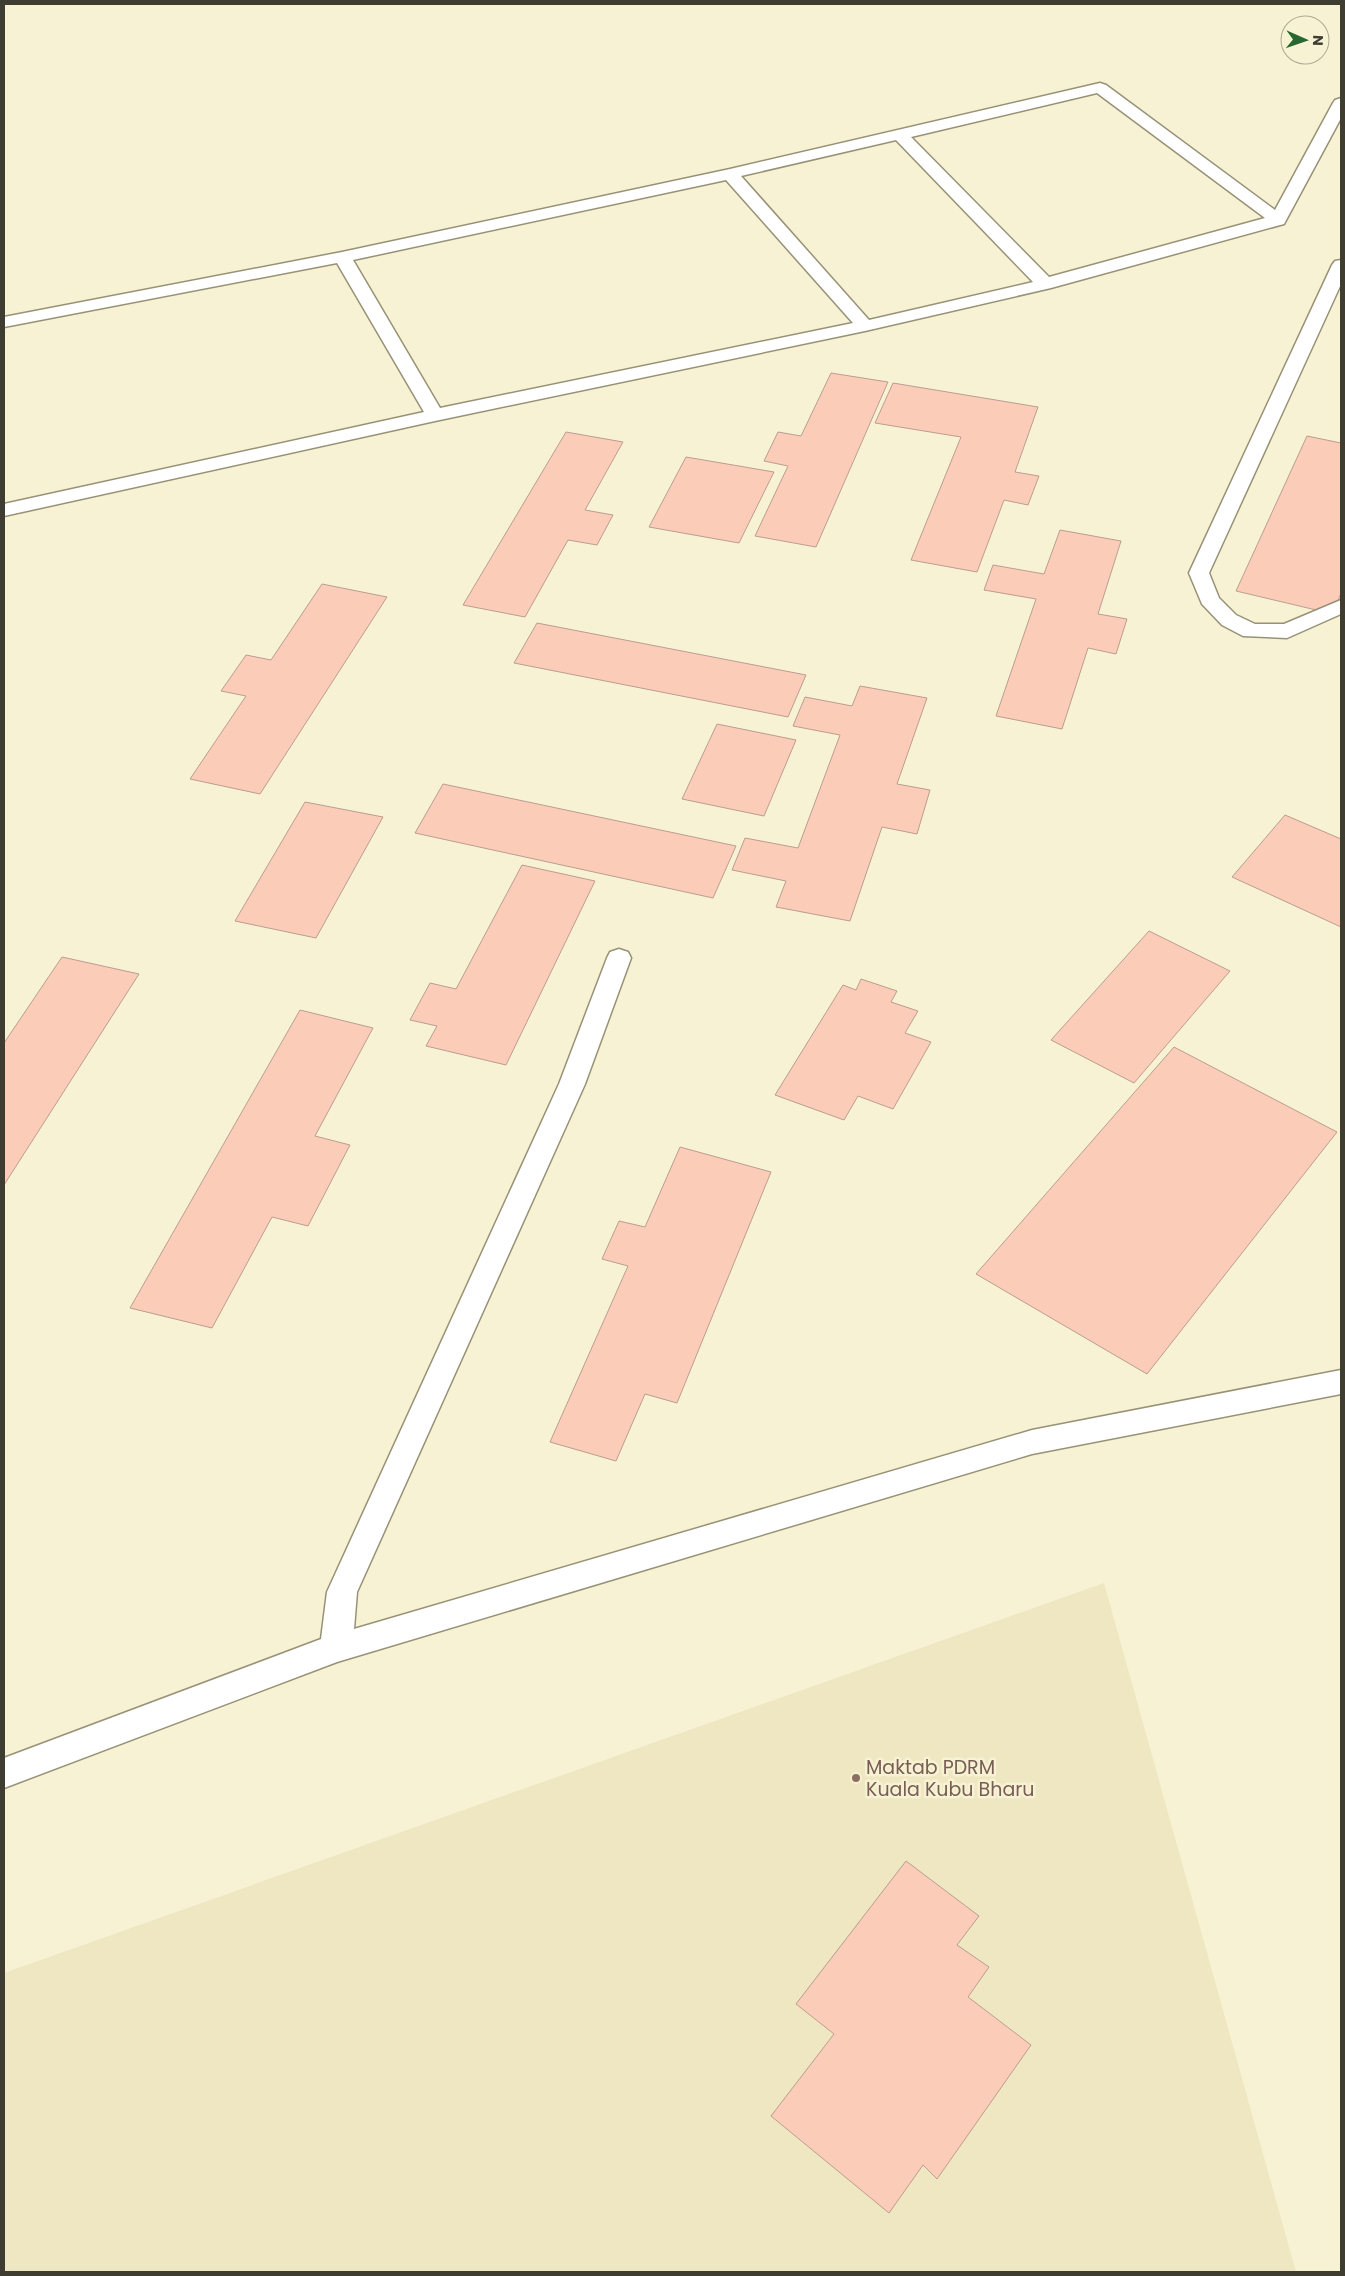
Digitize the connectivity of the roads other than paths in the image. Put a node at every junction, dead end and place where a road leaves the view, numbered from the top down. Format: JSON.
{"nodes":[{"id":1,"x":1341,"y":103,"type":"edge"},
{"id":2,"x":900,"y":135,"type":"junction"},
{"id":3,"x":730,"y":174,"type":"junction"},
{"id":4,"x":1278,"y":220,"type":"junction"},
{"id":5,"x":342,"y":257,"type":"junction"},
{"id":6,"x":1341,"y":266,"type":"edge"},
{"id":7,"x":1045,"y":284,"type":"junction"},
{"id":8,"x":4,"y":322,"type":"edge"},
{"id":9,"x":865,"y":326,"type":"junction"},
{"id":10,"x":435,"y":415,"type":"junction"},
{"id":11,"x":4,"y":510,"type":"edge"},
{"id":12,"x":1341,"y":606,"type":"edge"},
{"id":13,"x":619,"y":958,"type":"dead end"},
{"id":14,"x":1341,"y":1382,"type":"edge"},
{"id":15,"x":336,"y":1648,"type":"junction"},
{"id":16,"x":4,"y":1773,"type":"edge"}],
"edges":[{"from":1,"to":4,"type":"lane"},
{"from":2,"to":3,"type":"lane"},
{"from":2,"to":4,"type":"lane"},
{"from":2,"to":7,"type":"lane"},
{"from":3,"to":5,"type":"lane"},
{"from":3,"to":9,"type":"lane"},
{"from":4,"to":7,"type":"lane"},
{"from":5,"to":8,"type":"lane"},
{"from":5,"to":10,"type":"lane"},
{"from":6,"to":12,"type":"lane"},
{"from":7,"to":9,"type":"lane"},
{"from":9,"to":10,"type":"lane"},
{"from":10,"to":11,"type":"lane"},
{"from":13,"to":15,"type":"lane"},
{"from":14,"to":15,"type":"lane"},
{"from":15,"to":16,"type":"lane"}]}
